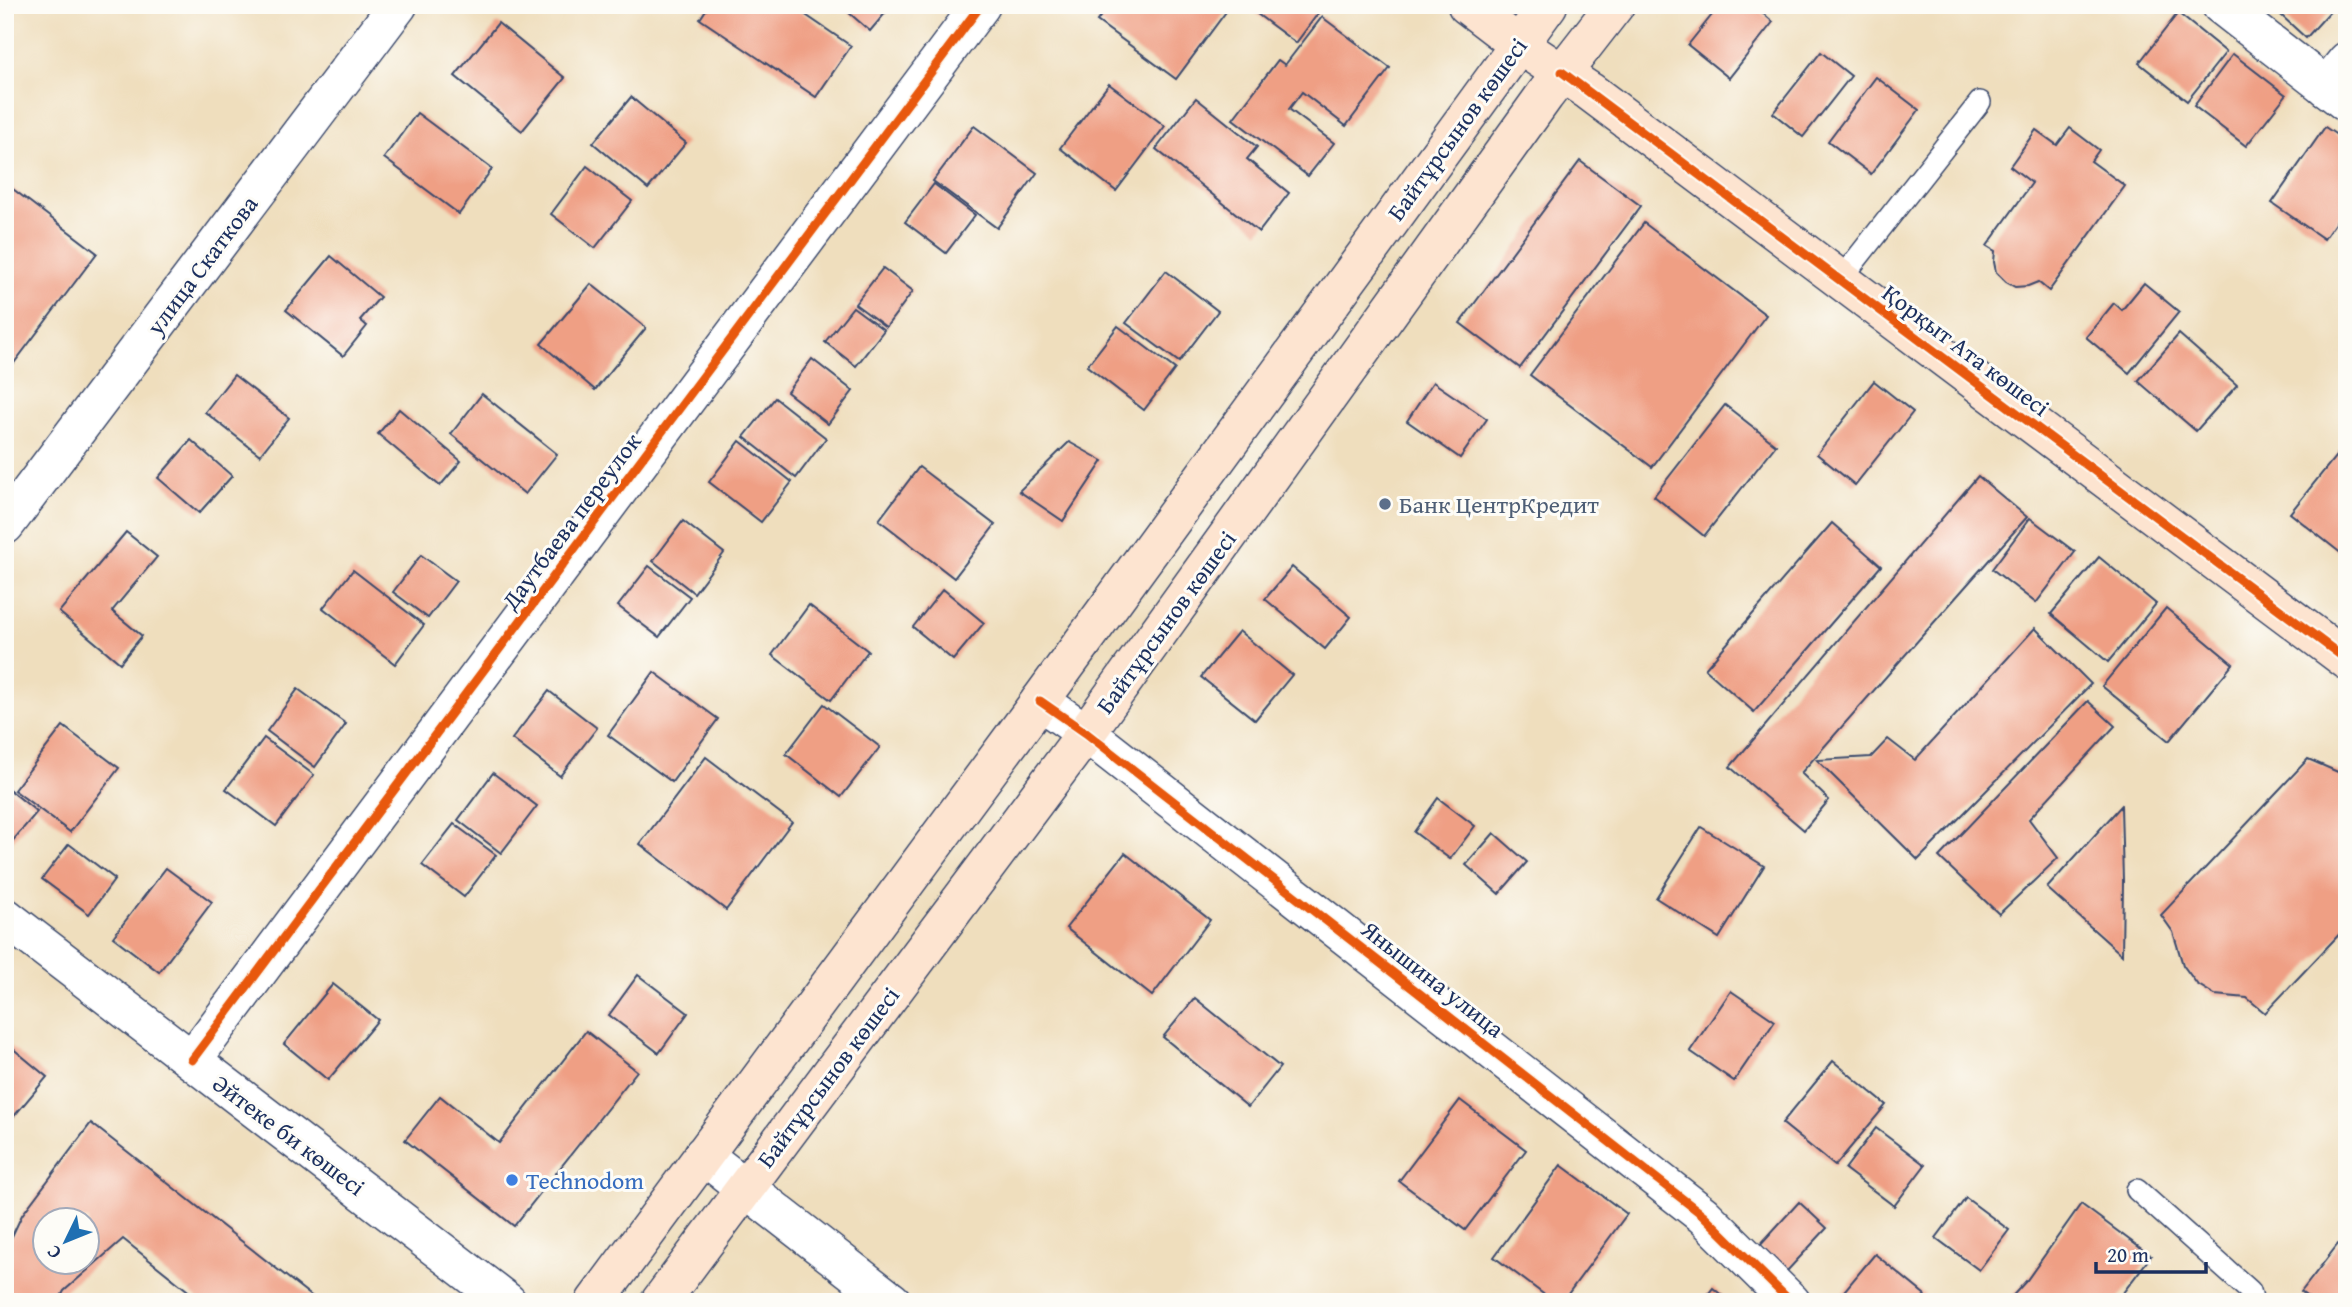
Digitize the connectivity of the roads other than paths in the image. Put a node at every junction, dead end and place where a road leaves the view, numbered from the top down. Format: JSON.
{"nodes":[{"id":1,"x":398,"y":5,"type":"edge"},
{"id":2,"x":981,"y":5,"type":"edge"},
{"id":3,"x":1467,"y":5,"type":"edge"},
{"id":4,"x":1548,"y":5,"type":"edge"},
{"id":5,"x":1615,"y":5,"type":"edge"},
{"id":6,"x":2221,"y":5,"type":"edge"},
{"id":7,"x":1518,"y":44,"type":"junction"},
{"id":8,"x":1562,"y":72,"type":"junction"},
{"id":9,"x":2340,"y":84,"type":"edge"},
{"id":10,"x":1980,"y":102,"type":"dead end"},
{"id":11,"x":1840,"y":280,"type":"junction"},
{"id":12,"x":5,"y":524,"type":"edge"},
{"id":13,"x":2347,"y":660,"type":"edge"},
{"id":14,"x":1040,"y":701,"type":"junction"},
{"id":15,"x":1086,"y":733,"type":"junction"},
{"id":16,"x":5,"y":917,"type":"edge"},
{"id":17,"x":192,"y":1060,"type":"junction"},
{"id":18,"x":703,"y":1155,"type":"junction"},
{"id":19,"x":746,"y":1187,"type":"junction"},
{"id":20,"x":2137,"y":1191,"type":"dead end"},
{"id":21,"x":507,"y":1302,"type":"edge"},
{"id":22,"x":595,"y":1302,"type":"edge"},
{"id":23,"x":660,"y":1302,"type":"edge"},
{"id":24,"x":892,"y":1302,"type":"edge"},
{"id":25,"x":1791,"y":1302,"type":"edge"},
{"id":26,"x":2253,"y":1302,"type":"edge"}],
"edges":[{"from":1,"to":12,"type":"street","name":"улица Скаткова"},
{"from":2,"to":17,"type":"street","name":"Даутбаева переулок"},
{"from":3,"to":7,"type":"main road","name":"Қорқыт Ата көшесі"},
{"from":4,"to":7,"type":"main road","name":"Байтұрсынов көшесі"},
{"from":5,"to":8,"type":"main road","name":"Байтұрсынов көшесі"},
{"from":6,"to":9,"type":"street"},
{"from":7,"to":8,"type":"main road","name":"Қорқыт Ата көшесі"},
{"from":7,"to":14,"type":"main road","name":"Байтұрсынов көшесі"},
{"from":8,"to":11,"type":"main road","name":"Қорқыт Ата көшесі"},
{"from":8,"to":15,"type":"main road","name":"Байтұрсынов көшесі"},
{"from":10,"to":11,"type":"lane"},
{"from":11,"to":13,"type":"main road","name":"Қорқыт Ата көшесі"},
{"from":14,"to":15,"type":"street","name":"Янышина улица"},
{"from":14,"to":18,"type":"main road","name":"Байтұрсынов көшесі"},
{"from":15,"to":19,"type":"main road","name":"Байтұрсынов көшесі"},
{"from":15,"to":25,"type":"street","name":"Янышина улица"},
{"from":16,"to":17,"type":"street","name":"Әйтеке би көшесі"},
{"from":17,"to":21,"type":"street","name":"Әйтеке би көшесі"},
{"from":18,"to":19,"type":"street"},
{"from":18,"to":22,"type":"main road","name":"Байтұрсынов көшесі"},
{"from":19,"to":23,"type":"main road","name":"Байтұрсынов көшесі"},
{"from":19,"to":24,"type":"street"},
{"from":20,"to":26,"type":"lane"}]}
